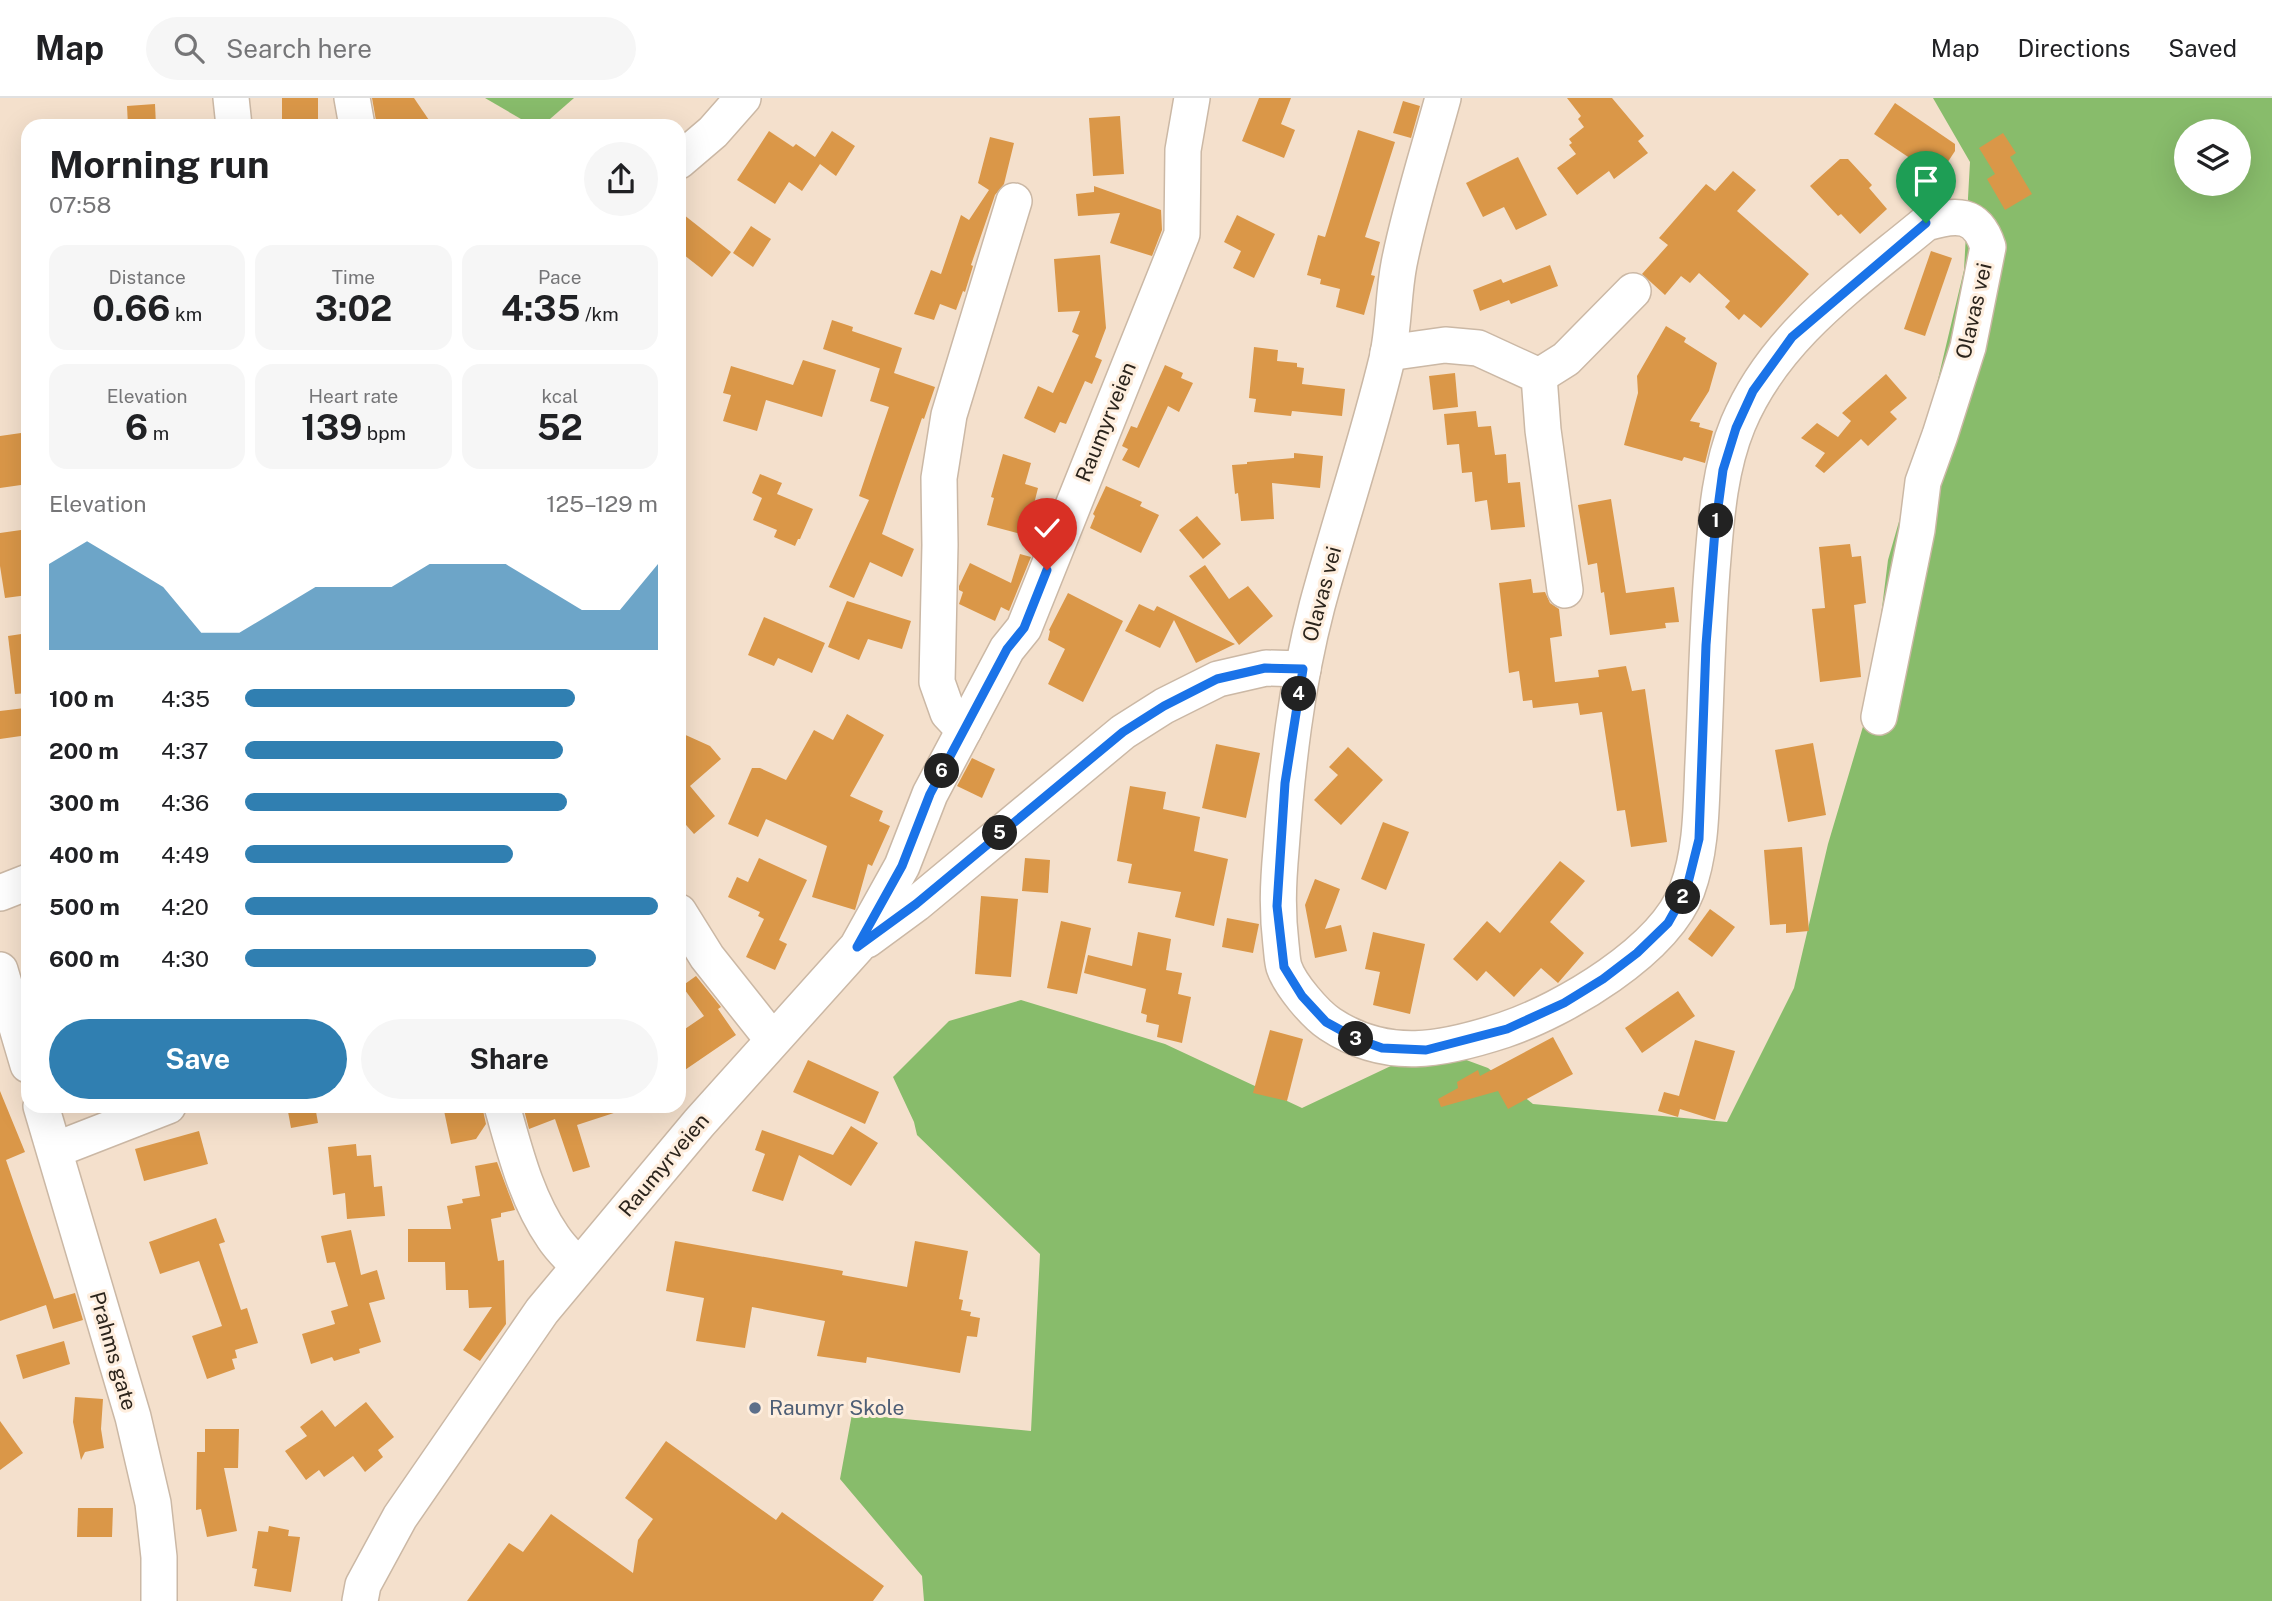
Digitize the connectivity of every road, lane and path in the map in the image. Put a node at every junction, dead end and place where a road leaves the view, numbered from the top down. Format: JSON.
{"nodes":[{"id":1,"x":231,"y":98,"type":"edge"},
{"id":2,"x":352,"y":98,"type":"edge"},
{"id":3,"x":743,"y":98,"type":"edge"},
{"id":4,"x":1192,"y":98,"type":"edge"},
{"id":5,"x":1443,"y":98,"type":"edge"},
{"id":6,"x":233,"y":119,"type":"edge"},
{"id":7,"x":356,"y":119,"type":"edge"},
{"id":8,"x":686,"y":155,"type":"edge"},
{"id":9,"x":1014,"y":201,"type":"dead end"},
{"id":10,"x":1633,"y":291,"type":"dead end"},
{"id":11,"x":1388,"y":353,"type":"junction"},
{"id":12,"x":1539,"y":376,"type":"junction"},
{"id":13,"x":1565,"y":590,"type":"dead end"},
{"id":14,"x":1303,"y":669,"type":"junction"},
{"id":15,"x":1879,"y":717,"type":"dead end"},
{"id":16,"x":964,"y":730,"type":"junction"},
{"id":17,"x":21,"y":885,"type":"edge"},
{"id":18,"x":0,"y":893,"type":"edge"},
{"id":19,"x":686,"y":923,"type":"edge"},
{"id":20,"x":857,"y":947,"type":"junction"},
{"id":21,"x":0,"y":970,"type":"edge"},
{"id":22,"x":772,"y":1039,"type":"junction"},
{"id":23,"x":21,"y":1041,"type":"edge"},
{"id":24,"x":43,"y":1113,"type":"edge"},
{"id":25,"x":150,"y":1113,"type":"edge"},
{"id":26,"x":504,"y":1113,"type":"edge"},
{"id":27,"x":55,"y":1150,"type":"junction"},
{"id":28,"x":578,"y":1266,"type":"junction"},
{"id":29,"x":159,"y":1601,"type":"edge"},
{"id":30,"x":360,"y":1601,"type":"edge"}],
"edges":[{"from":1,"to":6,"type":"street"},
{"from":2,"to":7,"type":"street"},
{"from":3,"to":8,"type":"street"},
{"from":4,"to":16,"type":"street","name":"Raumyrveien"},
{"from":5,"to":11,"type":"street","name":"Olavas vei"},
{"from":9,"to":16,"type":"street"},
{"from":10,"to":12,"type":"street"},
{"from":11,"to":12,"type":"street"},
{"from":11,"to":14,"type":"street","name":"Olavas vei"},
{"from":12,"to":13,"type":"street"},
{"from":14,"to":15,"type":"street","name":"Olavas vei"},
{"from":14,"to":20,"type":"street"},
{"from":16,"to":20,"type":"street","name":"Raumyrveien"},
{"from":17,"to":18,"type":"street"},
{"from":19,"to":22,"type":"street"},
{"from":20,"to":22,"type":"street","name":"Raumyrveien"},
{"from":21,"to":23,"type":"street"},
{"from":22,"to":28,"type":"street","name":"Raumyrveien"},
{"from":24,"to":27,"type":"street","name":"Prahms gate"},
{"from":25,"to":27,"type":"street"},
{"from":26,"to":28,"type":"street"},
{"from":27,"to":29,"type":"street","name":"Prahms gate"},
{"from":28,"to":30,"type":"street","name":"Raumyrveien"}]}
